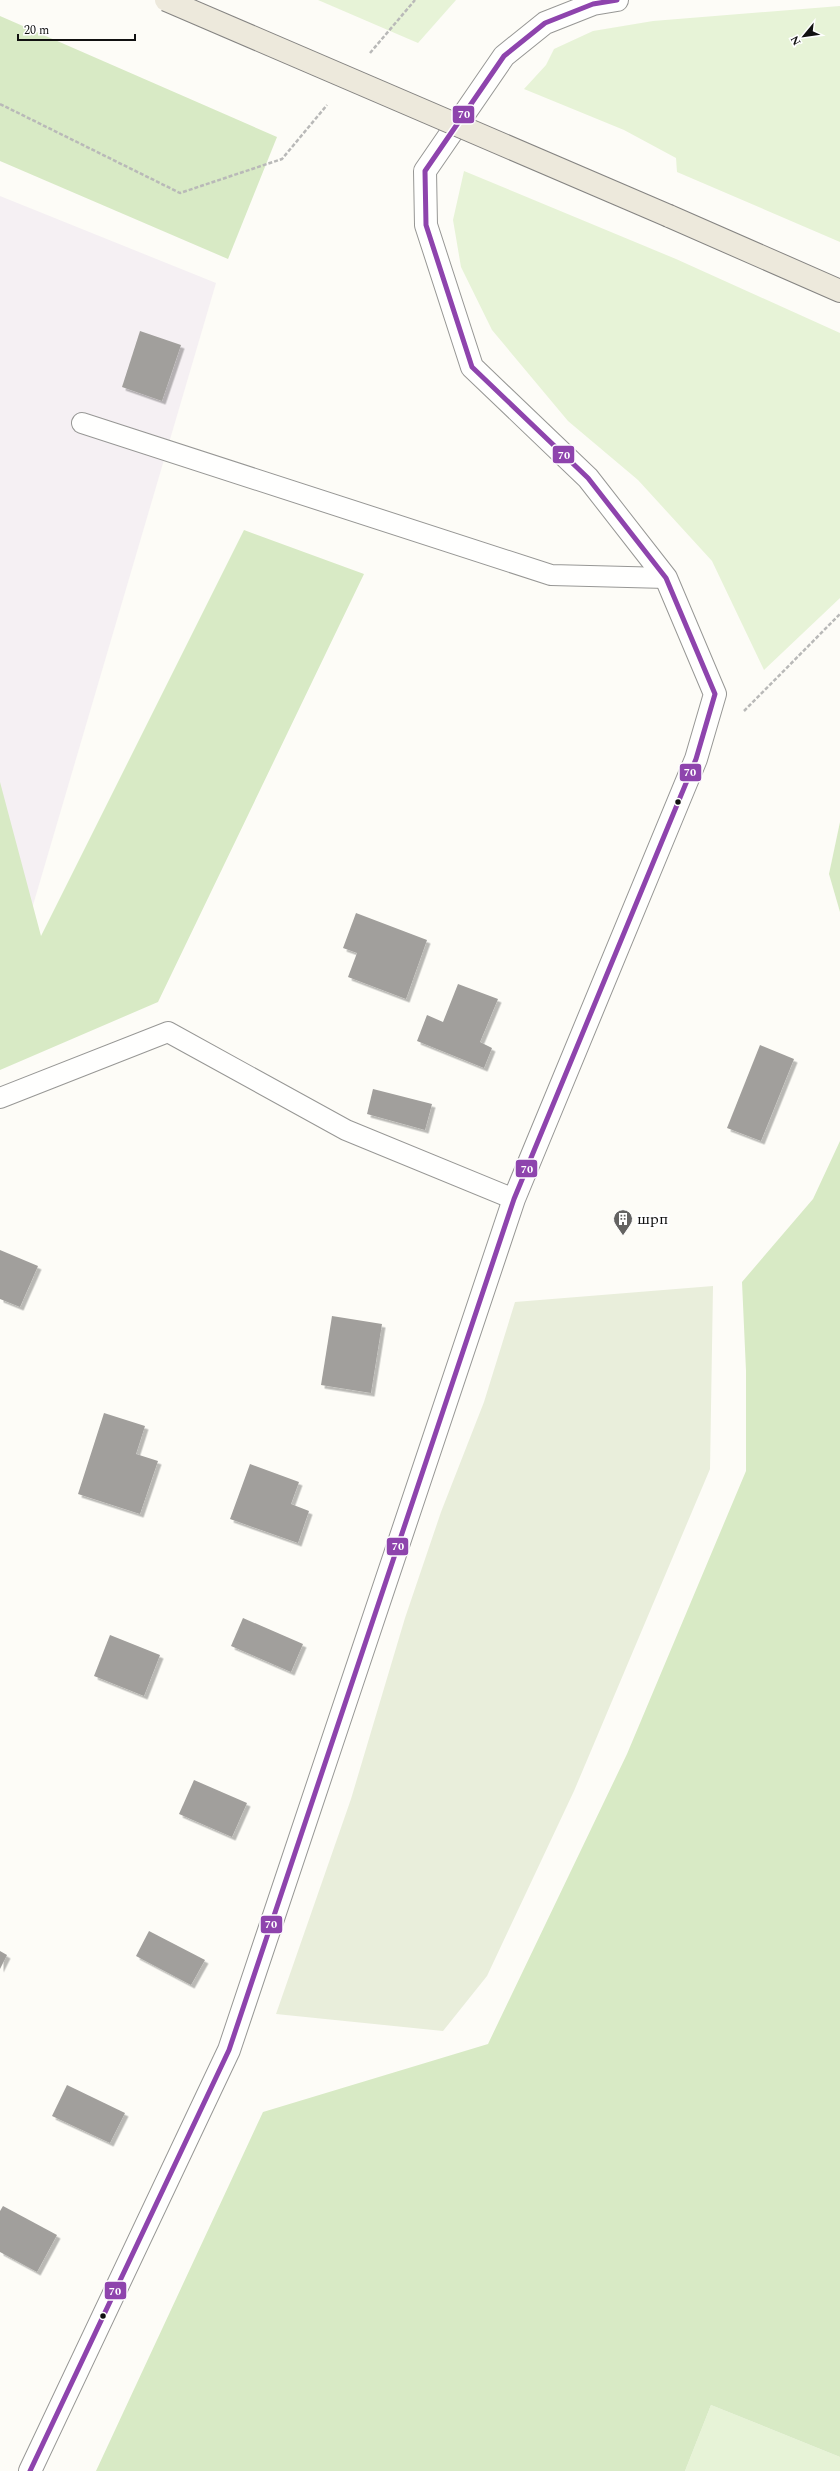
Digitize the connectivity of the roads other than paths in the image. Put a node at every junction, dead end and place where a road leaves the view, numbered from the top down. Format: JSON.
{"nodes":[{"id":1,"x":166,"y":0,"type":"edge"},
{"id":2,"x":617,"y":0,"type":"edge"},
{"id":3,"x":840,"y":291,"type":"edge"},
{"id":4,"x":82,"y":423,"type":"dead end"},
{"id":5,"x":666,"y":578,"type":"junction"},
{"id":6,"x":0,"y":1098,"type":"edge"},
{"id":7,"x":514,"y":1199,"type":"junction"},
{"id":8,"x":30,"y":2471,"type":"edge"}],
"edges":[{"from":1,"to":3,"type":"main road","bridge":true},
{"from":2,"to":5,"type":"street"},
{"from":4,"to":5,"type":"lane"},
{"from":5,"to":7,"type":"street"},
{"from":6,"to":7,"type":"lane"},
{"from":7,"to":8,"type":"street"}]}
